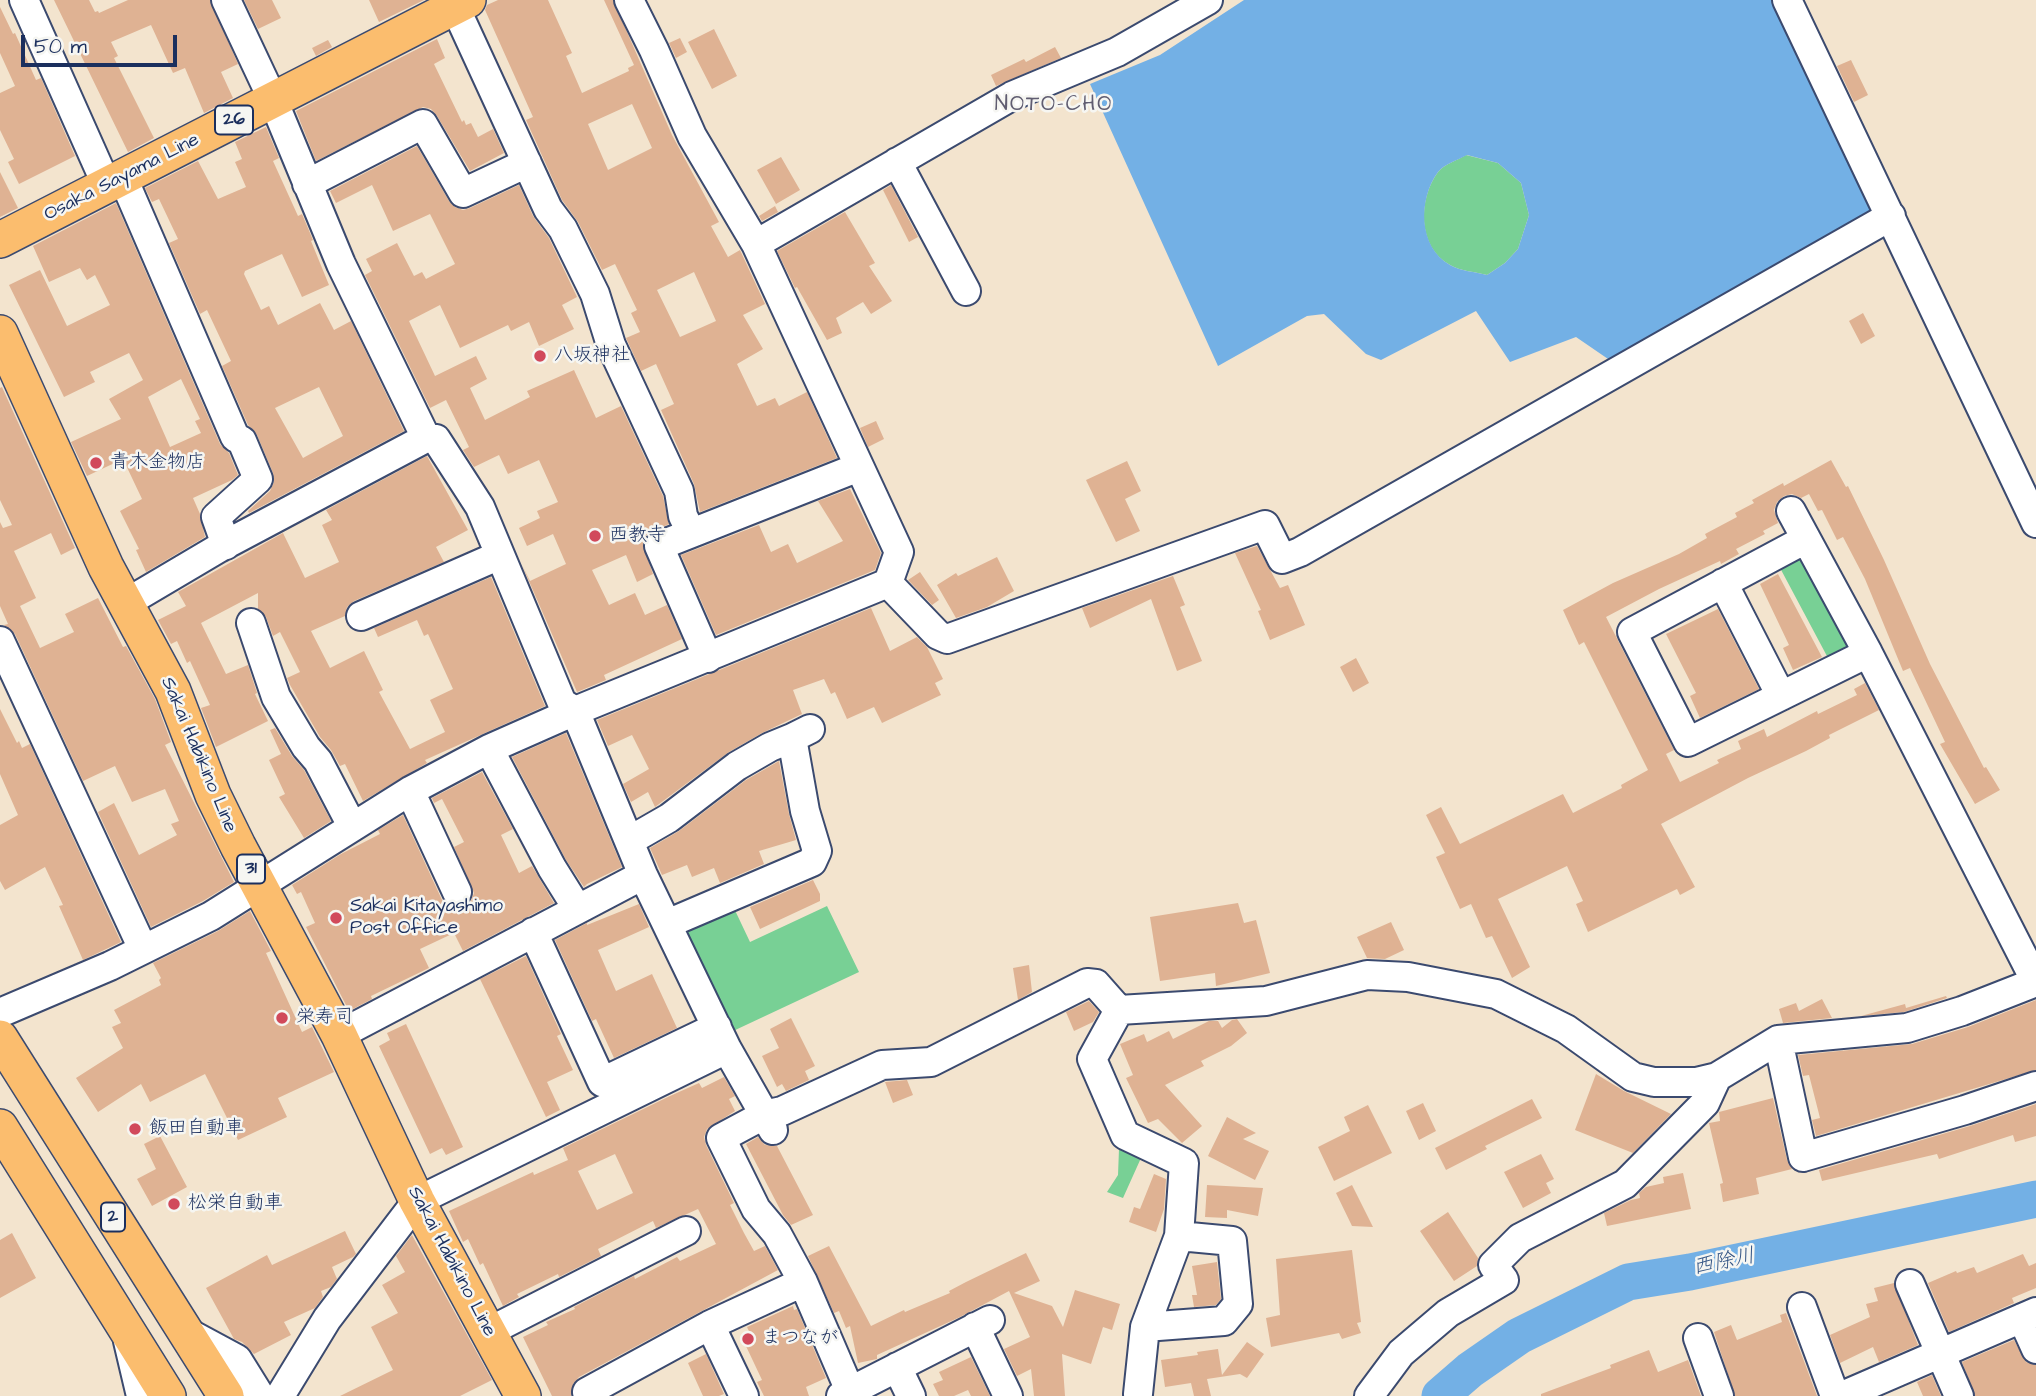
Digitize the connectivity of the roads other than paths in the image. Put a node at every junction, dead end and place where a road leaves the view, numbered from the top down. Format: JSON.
{"nodes":[{"id":1,"x":24,"y":0,"type":"edge"},
{"id":2,"x":226,"y":0,"type":"edge"},
{"id":3,"x":629,"y":0,"type":"edge"},
{"id":4,"x":1208,"y":0,"type":"edge"},
{"id":5,"x":1787,"y":0,"type":"edge"},
{"id":6,"x":461,"y":4,"type":"edge"},
{"id":7,"x":272,"y":100,"type":"junction"},
{"id":8,"x":897,"y":162,"type":"junction"},
{"id":9,"x":527,"y":163,"type":"junction"},
{"id":10,"x":115,"y":182,"type":"junction"},
{"id":11,"x":307,"y":184,"type":"junction"},
{"id":12,"x":1891,"y":216,"type":"junction"},
{"id":13,"x":0,"y":240,"type":"edge"},
{"id":14,"x":756,"y":244,"type":"junction"},
{"id":15,"x":965,"y":291,"type":"dead end"},
{"id":16,"x":0,"y":333,"type":"edge"},
{"id":17,"x":426,"y":438,"type":"junction"},
{"id":18,"x":859,"y":467,"type":"junction"},
{"id":19,"x":1791,"y":511,"type":"dead end"},
{"id":20,"x":2036,"y":523,"type":"edge"},
{"id":21,"x":691,"y":532,"type":"junction"},
{"id":22,"x":1806,"y":539,"type":"junction"},
{"id":23,"x":226,"y":545,"type":"junction"},
{"id":24,"x":500,"y":555,"type":"junction"},
{"id":25,"x":888,"y":583,"type":"junction"},
{"id":26,"x":1723,"y":583,"type":"junction"},
{"id":27,"x":126,"y":603,"type":"junction"},
{"id":28,"x":360,"y":616,"type":"dead end"},
{"id":29,"x":251,"y":622,"type":"dead end"},
{"id":30,"x":0,"y":641,"type":"edge"},
{"id":31,"x":1868,"y":653,"type":"junction"},
{"id":32,"x":708,"y":658,"type":"junction"},
{"id":33,"x":1782,"y":696,"type":"junction"},
{"id":34,"x":575,"y":711,"type":"junction"},
{"id":35,"x":489,"y":749,"type":"junction"},
{"id":36,"x":411,"y":791,"type":"junction"},
{"id":37,"x":352,"y":826,"type":"junction"},
{"id":38,"x":629,"y":841,"type":"junction"},
{"id":39,"x":643,"y":875,"type":"junction"},
{"id":40,"x":261,"y":886,"type":"junction"},
{"id":41,"x":457,"y":892,"type":"dead end"},
{"id":42,"x":577,"y":908,"type":"junction"},
{"id":43,"x":667,"y":924,"type":"junction"},
{"id":44,"x":533,"y":932,"type":"junction"},
{"id":45,"x":143,"y":950,"type":"junction"},
{"id":46,"x":1119,"y":1010,"type":"junction"},
{"id":47,"x":0,"y":1013,"type":"edge"},
{"id":48,"x":339,"y":1035,"type":"junction"},
{"id":49,"x":0,"y":1038,"type":"edge"},
{"id":50,"x":722,"y":1038,"type":"junction"},
{"id":51,"x":1778,"y":1040,"type":"junction"},
{"id":52,"x":1717,"y":1077,"type":"junction"},
{"id":53,"x":2036,"y":1086,"type":"edge"},
{"id":54,"x":769,"y":1122,"type":"junction"},
{"id":55,"x":0,"y":1127,"type":"edge"},
{"id":56,"x":417,"y":1201,"type":"junction"},
{"id":57,"x":686,"y":1231,"type":"dead end"},
{"id":58,"x":1179,"y":1236,"type":"junction"},
{"id":59,"x":803,"y":1282,"type":"junction"},
{"id":60,"x":1910,"y":1284,"type":"dead end"},
{"id":61,"x":1802,"y":1307,"type":"dead end"},
{"id":62,"x":2029,"y":1315,"type":"edge"},
{"id":63,"x":124,"y":1325,"type":"junction"},
{"id":64,"x":710,"y":1325,"type":"junction"},
{"id":65,"x":1145,"y":1327,"type":"junction"},
{"id":66,"x":186,"y":1331,"type":"junction"},
{"id":67,"x":488,"y":1332,"type":"junction"},
{"id":68,"x":1698,"y":1338,"type":"dead end"},
{"id":69,"x":2036,"y":1349,"type":"edge"},
{"id":70,"x":1940,"y":1353,"type":"junction"},
{"id":71,"x":897,"y":1367,"type":"junction"},
{"id":72,"x":587,"y":1392,"type":"dead end"},
{"id":73,"x":846,"y":1394,"type":"edge"},
{"id":74,"x":1138,"y":1394,"type":"dead end"},
{"id":75,"x":141,"y":1396,"type":"edge"},
{"id":76,"x":168,"y":1396,"type":"edge"},
{"id":77,"x":226,"y":1396,"type":"edge"},
{"id":78,"x":260,"y":1396,"type":"edge"},
{"id":79,"x":280,"y":1396,"type":"edge"},
{"id":80,"x":523,"y":1396,"type":"edge"},
{"id":81,"x":744,"y":1396,"type":"edge"},
{"id":82,"x":911,"y":1396,"type":"edge"},
{"id":83,"x":1009,"y":1396,"type":"edge"},
{"id":84,"x":1369,"y":1396,"type":"edge"},
{"id":85,"x":1719,"y":1396,"type":"edge"},
{"id":86,"x":1835,"y":1396,"type":"edge"},
{"id":87,"x":1842,"y":1396,"type":"edge"},
{"id":88,"x":1959,"y":1396,"type":"edge"}],
"edges":[{"from":1,"to":10,"type":"street"},
{"from":2,"to":7,"type":"street"},
{"from":3,"to":14,"type":"street"},
{"from":4,"to":8,"type":"street"},
{"from":5,"to":12,"type":"street"},
{"from":6,"to":7,"type":"main road","name":"Osaka Sayama Line","number":"26"},
{"from":6,"to":9,"type":"street"},
{"from":7,"to":10,"type":"main road","name":"Osaka Sayama Line","number":"26"},
{"from":7,"to":11,"type":"street"},
{"from":8,"to":14,"type":"street"},
{"from":8,"to":15,"type":"street"},
{"from":9,"to":11,"type":"street"},
{"from":9,"to":21,"type":"street"},
{"from":10,"to":13,"type":"main road","name":"Osaka Sayama Line","number":"26"},
{"from":10,"to":23,"type":"street"},
{"from":11,"to":17,"type":"street"},
{"from":12,"to":20,"type":"street"},
{"from":12,"to":25,"type":"street"},
{"from":14,"to":18,"type":"street"},
{"from":16,"to":27,"type":"main road","name":"Sakai Habikino Line","number":"31"},
{"from":17,"to":23,"type":"street"},
{"from":17,"to":24,"type":"street"},
{"from":18,"to":21,"type":"street"},
{"from":18,"to":25,"type":"street"},
{"from":19,"to":22,"type":"street"},
{"from":21,"to":32,"type":"street"},
{"from":22,"to":26,"type":"street"},
{"from":22,"to":31,"type":"street"},
{"from":23,"to":27,"type":"street"},
{"from":24,"to":28,"type":"street"},
{"from":24,"to":34,"type":"street"},
{"from":25,"to":32,"type":"street"},
{"from":26,"to":33,"type":"street"},
{"from":26,"to":33,"type":"street"},
{"from":27,"to":40,"type":"main road","name":"Sakai Habikino Line","number":"31"},
{"from":29,"to":37,"type":"street"},
{"from":30,"to":45,"type":"street"},
{"from":31,"to":33,"type":"street"},
{"from":31,"to":51,"type":"street"},
{"from":32,"to":34,"type":"street"},
{"from":34,"to":35,"type":"street"},
{"from":34,"to":38,"type":"street"},
{"from":35,"to":36,"type":"street"},
{"from":35,"to":42,"type":"street"},
{"from":36,"to":37,"type":"street"},
{"from":36,"to":41,"type":"street"},
{"from":37,"to":40,"type":"street"},
{"from":38,"to":39,"type":"street"},
{"from":38,"to":43,"type":"street"},
{"from":39,"to":42,"type":"street"},
{"from":39,"to":43,"type":"street"},
{"from":40,"to":45,"type":"street"},
{"from":40,"to":48,"type":"main road","name":"Sakai Habikino Line","number":"31"},
{"from":42,"to":44,"type":"street"},
{"from":43,"to":50,"type":"street"},
{"from":44,"to":48,"type":"street"},
{"from":44,"to":50,"type":"street"},
{"from":45,"to":47,"type":"street"},
{"from":46,"to":52,"type":"street"},
{"from":46,"to":54,"type":"street"},
{"from":46,"to":58,"type":"street"},
{"from":48,"to":56,"type":"main road","name":"Sakai Habikino Line","number":"31"},
{"from":49,"to":66,"type":"main road","number":"2"},
{"from":50,"to":54,"type":"street"},
{"from":50,"to":56,"type":"street"},
{"from":51,"to":52,"type":"street"},
{"from":51,"to":53,"type":"street"},
{"from":52,"to":84,"type":"street"},
{"from":54,"to":59,"type":"street"},
{"from":55,"to":63,"type":"main road"},
{"from":56,"to":67,"type":"main road","name":"Sakai Habikino Line","number":"31"},
{"from":56,"to":79,"type":"street"},
{"from":57,"to":67,"type":"street"},
{"from":58,"to":65,"type":"street"},
{"from":58,"to":65,"type":"street"},
{"from":59,"to":64,"type":"street"},
{"from":59,"to":73,"type":"street"},
{"from":60,"to":70,"type":"street"},
{"from":61,"to":86,"type":"street"},
{"from":62,"to":69,"type":"street"},
{"from":62,"to":70,"type":"street"},
{"from":63,"to":75,"type":"street"},
{"from":63,"to":76,"type":"main road"},
{"from":64,"to":72,"type":"street"},
{"from":64,"to":81,"type":"street"},
{"from":65,"to":74,"type":"street"},
{"from":66,"to":77,"type":"main road","number":"2"},
{"from":66,"to":78,"type":"street"},
{"from":67,"to":80,"type":"main road","name":"Sakai Habikino Line","number":"31"},
{"from":68,"to":85,"type":"street"},
{"from":70,"to":87,"type":"street"},
{"from":70,"to":88,"type":"street"},
{"from":71,"to":73,"type":"street"},
{"from":71,"to":82,"type":"street"},
{"from":71,"to":83,"type":"street"}]}
